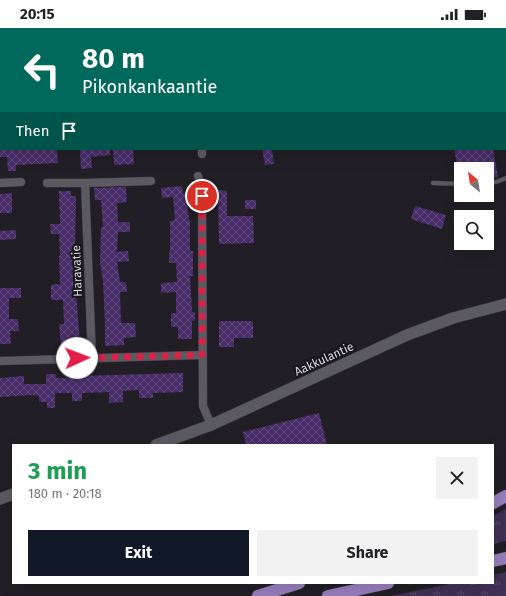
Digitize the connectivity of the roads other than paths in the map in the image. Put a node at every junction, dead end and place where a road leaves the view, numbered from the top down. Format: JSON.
{"nodes":[{"id":1,"x":198,"y":176,"type":"dead end"},
{"id":2,"x":506,"y":178,"type":"edge"},
{"id":3,"x":151,"y":181,"type":"dead end"},
{"id":4,"x":21,"y":182,"type":"dead end"},
{"id":5,"x":433,"y":182,"type":"dead end"},
{"id":6,"x":494,"y":182,"type":"edge"},
{"id":7,"x":0,"y":183,"type":"edge"},
{"id":8,"x":47,"y":183,"type":"dead end"},
{"id":9,"x":85,"y":183,"type":"junction"},
{"id":10,"x":454,"y":184,"type":"edge"},
{"id":11,"x":506,"y":304,"type":"edge"},
{"id":12,"x":202,"y":355,"type":"junction"},
{"id":13,"x":92,"y":358,"type":"junction"},
{"id":14,"x":0,"y":361,"type":"edge"},
{"id":15,"x":211,"y":425,"type":"junction"},
{"id":16,"x":159,"y":444,"type":"edge"},
{"id":17,"x":12,"y":494,"type":"edge"},
{"id":18,"x":506,"y":496,"type":"edge"},
{"id":19,"x":0,"y":499,"type":"edge"},
{"id":20,"x":494,"y":502,"type":"edge"},
{"id":21,"x":506,"y":558,"type":"edge"},
{"id":22,"x":494,"y":561,"type":"edge"},
{"id":23,"x":296,"y":584,"type":"edge"},
{"id":24,"x":383,"y":584,"type":"edge"},
{"id":25,"x":258,"y":596,"type":"edge"},
{"id":26,"x":328,"y":596,"type":"edge"}],
"edges":[{"from":1,"to":12,"type":"street"},
{"from":2,"to":6,"type":"lane"},
{"from":3,"to":9,"type":"street"},
{"from":4,"to":7,"type":"street"},
{"from":5,"to":10,"type":"lane"},
{"from":8,"to":9,"type":"street"},
{"from":9,"to":13,"type":"street","name":"Haravatie"},
{"from":11,"to":15,"type":"street","name":"Aakkulantie"},
{"from":12,"to":13,"type":"street"},
{"from":12,"to":15,"type":"street"},
{"from":13,"to":14,"type":"street"},
{"from":15,"to":16,"type":"street","name":"Aakkulantie"},
{"from":17,"to":19,"type":"street"},
{"from":18,"to":20,"type":"highway"},
{"from":21,"to":22,"type":"highway"},
{"from":23,"to":25,"type":"highway"},
{"from":24,"to":26,"type":"highway"}]}
